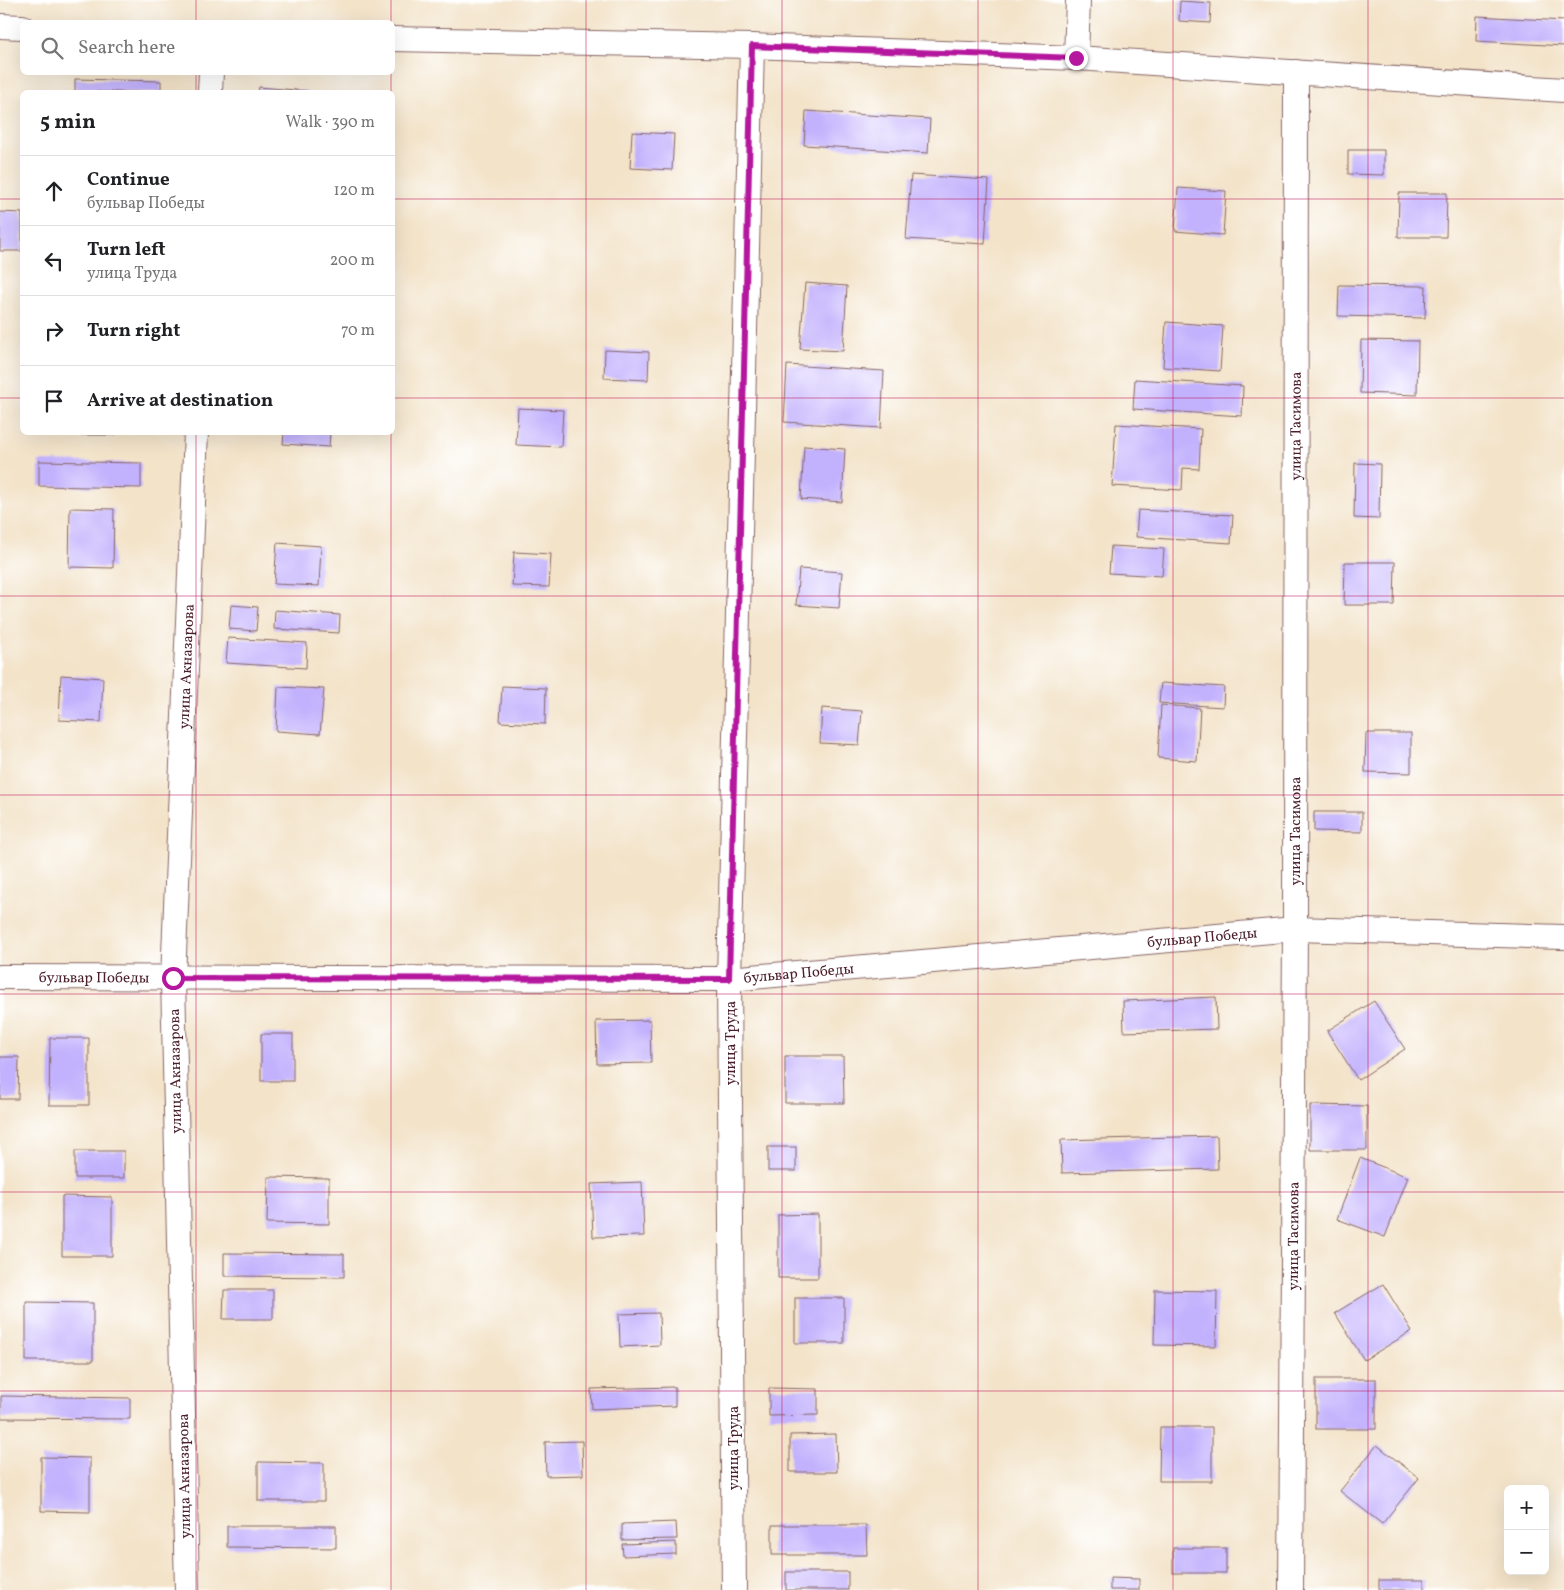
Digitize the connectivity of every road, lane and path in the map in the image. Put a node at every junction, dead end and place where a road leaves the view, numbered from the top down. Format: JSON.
{"nodes":[{"id":1,"x":1078,"y":0,"type":"edge"},
{"id":2,"x":0,"y":26,"type":"edge"},
{"id":3,"x":20,"y":27,"type":"edge"},
{"id":4,"x":395,"y":39,"type":"edge"},
{"id":5,"x":752,"y":46,"type":"junction"},
{"id":6,"x":1076,"y":58,"type":"junction"},
{"id":7,"x":1296,"y":72,"type":"junction"},
{"id":8,"x":211,"y":75,"type":"edge"},
{"id":9,"x":210,"y":90,"type":"edge"},
{"id":10,"x":1564,"y":90,"type":"edge"},
{"id":11,"x":196,"y":435,"type":"edge"},
{"id":12,"x":1296,"y":929,"type":"junction"},
{"id":13,"x":1564,"y":937,"type":"edge"},
{"id":14,"x":0,"y":978,"type":"edge"},
{"id":15,"x":173,"y":978,"type":"junction"},
{"id":16,"x":729,"y":979,"type":"junction"},
{"id":17,"x":187,"y":1590,"type":"edge"},
{"id":18,"x":734,"y":1590,"type":"edge"},
{"id":19,"x":1291,"y":1590,"type":"edge"}],
"edges":[{"from":1,"to":6,"type":"street"},
{"from":2,"to":3,"type":"street"},
{"from":4,"to":5,"type":"street"},
{"from":5,"to":6,"type":"street"},
{"from":5,"to":16,"type":"street","name":"улица Труда"},
{"from":6,"to":7,"type":"street"},
{"from":7,"to":10,"type":"street"},
{"from":7,"to":12,"type":"street","name":"улица Тасимова"},
{"from":8,"to":9,"type":"street"},
{"from":11,"to":15,"type":"street","name":"улица Акназарова"},
{"from":12,"to":13,"type":"street","name":"бульвар Победы"},
{"from":12,"to":16,"type":"street","name":"бульвар Победы"},
{"from":12,"to":19,"type":"street","name":"улица Тасимова"},
{"from":14,"to":15,"type":"street","name":"бульвар Победы"},
{"from":15,"to":16,"type":"street","name":"бульвар Победы"},
{"from":15,"to":17,"type":"street","name":"улица Акназарова"},
{"from":16,"to":18,"type":"street","name":"улица Труда"}]}
